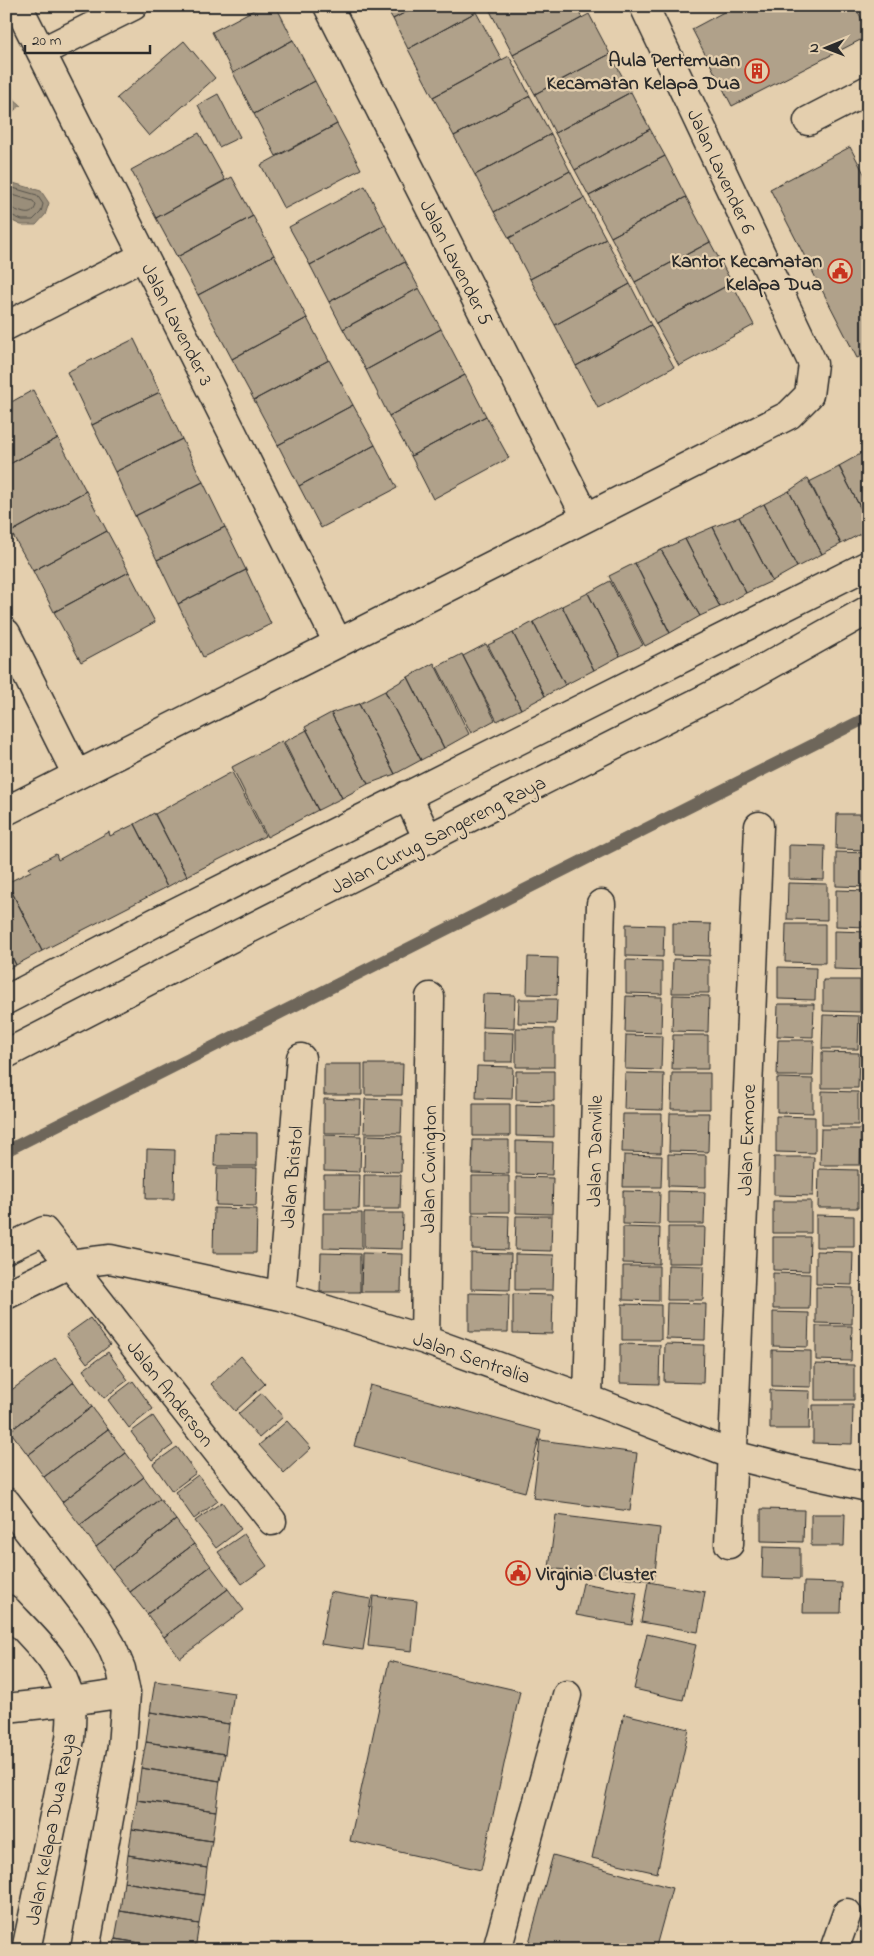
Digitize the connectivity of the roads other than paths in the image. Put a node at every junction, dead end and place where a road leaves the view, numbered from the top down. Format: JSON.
{"nodes":[{"id":1,"x":18,"y":6,"type":"edge"},
{"id":2,"x":133,"y":6,"type":"edge"},
{"id":3,"x":328,"y":6,"type":"edge"},
{"id":4,"x":644,"y":6,"type":"edge"},
{"id":5,"x":41,"y":52,"type":"junction"},
{"id":6,"x":868,"y":90,"type":"edge"},
{"id":7,"x":808,"y":121,"type":"dead end"},
{"id":8,"x":144,"y":256,"type":"junction"},
{"id":9,"x":6,"y":326,"type":"edge"},
{"id":10,"x":586,"y":518,"type":"junction"},
{"id":11,"x":868,"y":565,"type":"edge"},
{"id":12,"x":868,"y":610,"type":"edge"},
{"id":13,"x":6,"y":633,"type":"edge"},
{"id":14,"x":338,"y":643,"type":"junction"},
{"id":15,"x":77,"y":775,"type":"junction"},
{"id":16,"x":407,"y":796,"type":"junction"},
{"id":17,"x":6,"y":811,"type":"edge"},
{"id":18,"x":759,"y":826,"type":"dead end"},
{"id":19,"x":428,"y":839,"type":"junction"},
{"id":20,"x":600,"y":904,"type":"dead end"},
{"id":21,"x":430,"y":998,"type":"dead end"},
{"id":22,"x":6,"y":1000,"type":"edge"},
{"id":23,"x":6,"y":1054,"type":"edge"},
{"id":24,"x":301,"y":1058,"type":"dead end"},
{"id":25,"x":6,"y":1249,"type":"edge"},
{"id":26,"x":69,"y":1264,"type":"junction"},
{"id":27,"x":6,"y":1295,"type":"edge"},
{"id":28,"x":281,"y":1296,"type":"junction"},
{"id":29,"x":425,"y":1340,"type":"junction"},
{"id":30,"x":588,"y":1399,"type":"junction"},
{"id":31,"x":733,"y":1455,"type":"junction"},
{"id":32,"x":868,"y":1487,"type":"edge"},
{"id":33,"x":6,"y":1502,"type":"edge"},
{"id":34,"x":272,"y":1521,"type":"dead end"},
{"id":35,"x":729,"y":1544,"type":"dead end"},
{"id":36,"x":6,"y":1609,"type":"edge"},
{"id":37,"x":126,"y":1693,"type":"junction"},
{"id":38,"x":567,"y":1695,"type":"dead end"},
{"id":39,"x":70,"y":1701,"type":"junction"},
{"id":40,"x":6,"y":1708,"type":"edge"},
{"id":41,"x":847,"y":1913,"type":"dead end"},
{"id":42,"x":26,"y":1950,"type":"edge"},
{"id":43,"x":85,"y":1950,"type":"edge"},
{"id":44,"x":497,"y":1950,"type":"edge"},
{"id":45,"x":834,"y":1950,"type":"edge"}],
"edges":[{"from":1,"to":5,"type":"street","name":"Jalan Lavender 3"},
{"from":2,"to":5,"type":"street"},
{"from":3,"to":10,"type":"street","name":"Jalan Lavender 5"},
{"from":4,"to":10,"type":"street","name":"Jalan Lavender 6"},
{"from":5,"to":8,"type":"street","name":"Jalan Lavender 3"},
{"from":6,"to":7,"type":"street"},
{"from":8,"to":9,"type":"street"},
{"from":8,"to":14,"type":"street","name":"Jalan Lavender 3"},
{"from":10,"to":14,"type":"street"},
{"from":11,"to":16,"type":"street"},
{"from":12,"to":19,"type":"street","name":"Jalan Curug Sangereng Raya"},
{"from":13,"to":15,"type":"street"},
{"from":14,"to":15,"type":"street"},
{"from":15,"to":17,"type":"street"},
{"from":16,"to":19,"type":"street"},
{"from":16,"to":22,"type":"street"},
{"from":18,"to":31,"type":"street","name":"Jalan Exmore"},
{"from":19,"to":23,"type":"street","name":"Jalan Curug Sangereng Raya"},
{"from":20,"to":30,"type":"street","name":"Jalan Danville"},
{"from":21,"to":29,"type":"street","name":"Jalan Covington"},
{"from":24,"to":28,"type":"street","name":"Jalan Bristol"},
{"from":25,"to":26,"type":"street","name":"Jalan Anderson"},
{"from":26,"to":27,"type":"street","name":"Jalan Sentralia"},
{"from":26,"to":28,"type":"street","name":"Jalan Sentralia"},
{"from":26,"to":34,"type":"street","name":"Jalan Anderson"},
{"from":28,"to":29,"type":"street","name":"Jalan Sentralia"},
{"from":29,"to":30,"type":"street","name":"Jalan Sentralia"},
{"from":30,"to":31,"type":"street","name":"Jalan Sentralia"},
{"from":31,"to":32,"type":"street","name":"Jalan Sentralia"},
{"from":31,"to":35,"type":"street","name":"Jalan Exmore"},
{"from":33,"to":37,"type":"street"},
{"from":36,"to":39,"type":"street","name":"Jalan Kelapa Dua Raya"},
{"from":37,"to":39,"type":"street"},
{"from":37,"to":43,"type":"street"},
{"from":38,"to":44,"type":"street"},
{"from":39,"to":40,"type":"street"},
{"from":39,"to":42,"type":"street","name":"Jalan Kelapa Dua Raya"},
{"from":41,"to":45,"type":"street"}]}
